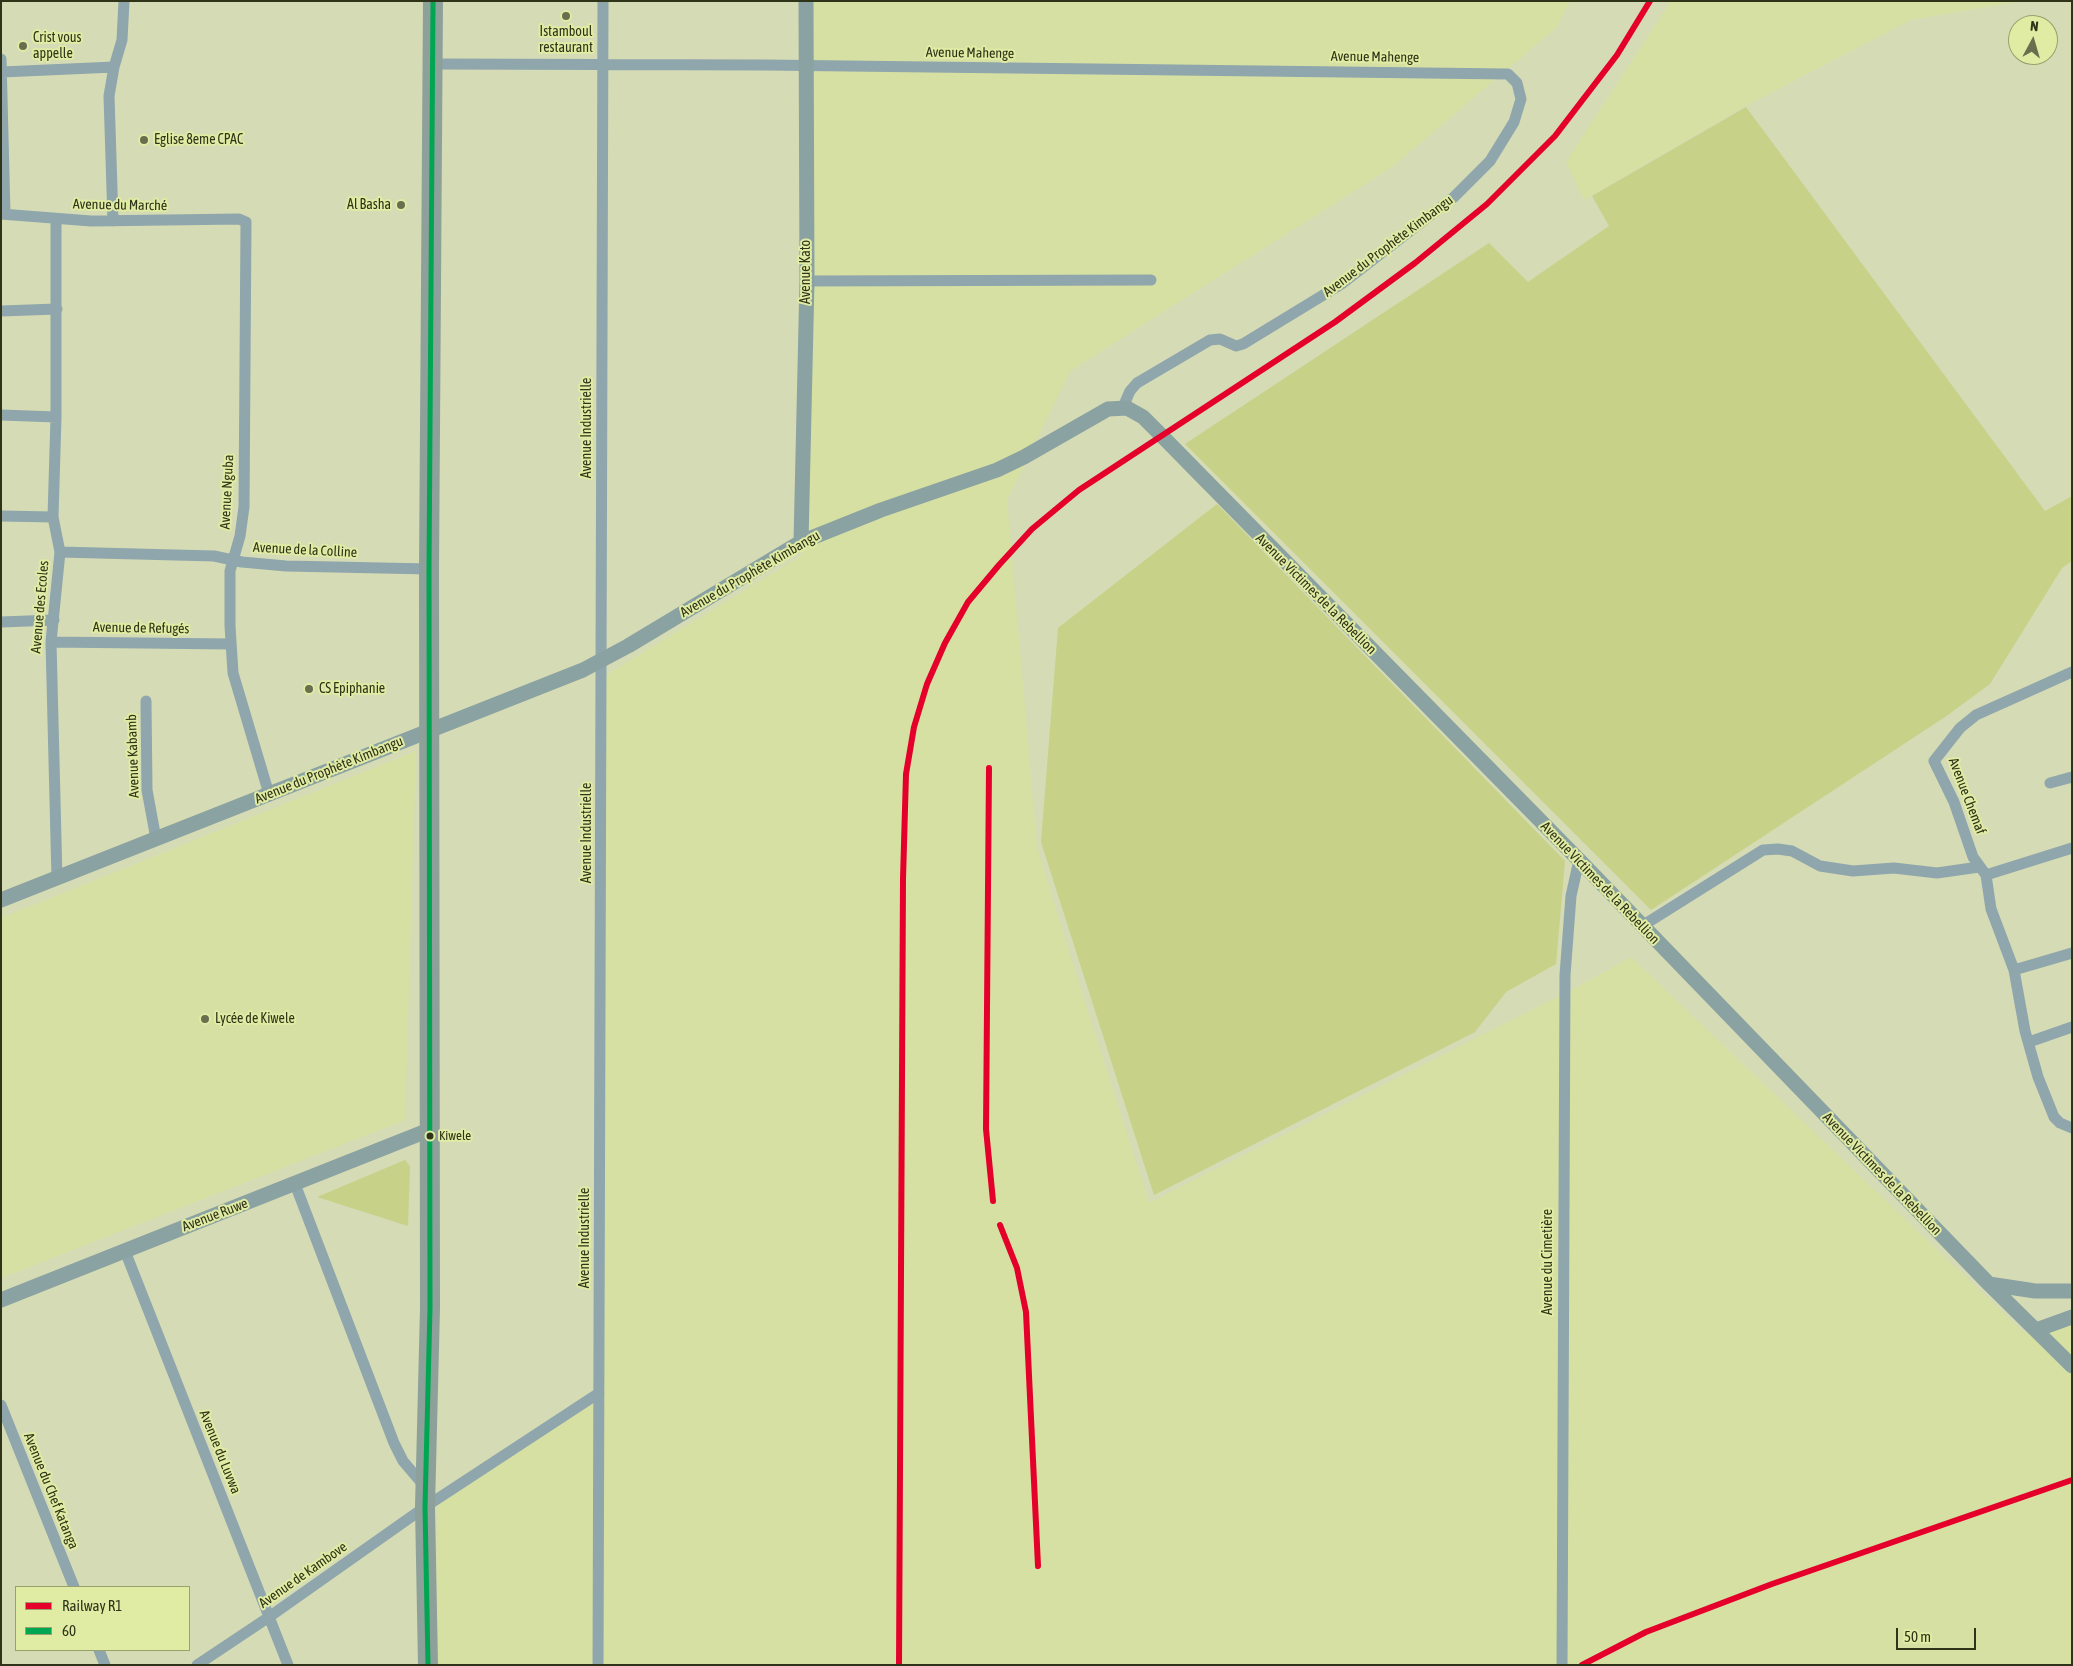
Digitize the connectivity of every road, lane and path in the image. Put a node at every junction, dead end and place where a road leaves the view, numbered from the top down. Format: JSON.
{"nodes":[{"id":1,"x":124,"y":1,"type":"edge"},
{"id":2,"x":433,"y":1,"type":"edge"},
{"id":3,"x":603,"y":1,"type":"edge"},
{"id":4,"x":806,"y":1,"type":"edge"},
{"id":5,"x":1,"y":59,"type":"edge"},
{"id":6,"x":603,"y":63,"type":"junction"},
{"id":7,"x":433,"y":64,"type":"junction"},
{"id":8,"x":806,"y":66,"type":"junction"},
{"id":9,"x":114,"y":67,"type":"junction"},
{"id":10,"x":2,"y":72,"type":"edge"},
{"id":11,"x":1508,"y":74,"type":"joint"},
{"id":12,"x":3,"y":214,"type":"edge"},
{"id":13,"x":56,"y":219,"type":"junction"},
{"id":14,"x":239,"y":219,"type":"joint"},
{"id":15,"x":113,"y":221,"type":"junction"},
{"id":16,"x":1151,"y":280,"type":"dead end"},
{"id":17,"x":807,"y":281,"type":"junction"},
{"id":18,"x":57,"y":309,"type":"junction"},
{"id":19,"x":1,"y":311,"type":"edge"},
{"id":20,"x":1123,"y":407,"type":"junction"},
{"id":21,"x":1,"y":414,"type":"edge"},
{"id":22,"x":56,"y":417,"type":"junction"},
{"id":23,"x":1,"y":516,"type":"edge"},
{"id":24,"x":53,"y":517,"type":"junction"},
{"id":25,"x":801,"y":542,"type":"junction"},
{"id":26,"x":60,"y":552,"type":"junction"},
{"id":27,"x":233,"y":560,"type":"junction"},
{"id":28,"x":429,"y":569,"type":"junction"},
{"id":29,"x":54,"y":620,"type":"junction"},
{"id":30,"x":1,"y":622,"type":"edge"},
{"id":31,"x":50,"y":642,"type":"junction"},
{"id":32,"x":231,"y":644,"type":"junction"},
{"id":33,"x":602,"y":660,"type":"junction"},
{"id":34,"x":2072,"y":672,"type":"edge"},
{"id":35,"x":146,"y":701,"type":"dead end"},
{"id":36,"x":429,"y":730,"type":"junction"},
{"id":37,"x":2072,"y":777,"type":"edge"},
{"id":38,"x":2050,"y":783,"type":"dead end"},
{"id":39,"x":269,"y":794,"type":"junction"},
{"id":40,"x":156,"y":839,"type":"junction"},
{"id":41,"x":2072,"y":848,"type":"edge"},
{"id":42,"x":1579,"y":860,"type":"junction"},
{"id":43,"x":1983,"y":871,"type":"junction"},
{"id":44,"x":57,"y":879,"type":"junction"},
{"id":45,"x":1,"y":900,"type":"edge"},
{"id":46,"x":1642,"y":926,"type":"junction"},
{"id":47,"x":2072,"y":953,"type":"edge"},
{"id":48,"x":2014,"y":970,"type":"junction"},
{"id":49,"x":2072,"y":1027,"type":"edge"},
{"id":50,"x":2029,"y":1042,"type":"junction"},
{"id":51,"x":2072,"y":1128,"type":"edge"},
{"id":52,"x":429,"y":1130,"type":"junction"},
{"id":53,"x":295,"y":1184,"type":"junction"},
{"id":54,"x":125,"y":1251,"type":"junction"},
{"id":55,"x":1989,"y":1284,"type":"junction"},
{"id":56,"x":2072,"y":1291,"type":"edge"},
{"id":57,"x":1,"y":1300,"type":"edge"},
{"id":58,"x":2072,"y":1316,"type":"edge"},
{"id":59,"x":2036,"y":1330,"type":"junction"},
{"id":60,"x":2072,"y":1366,"type":"edge"},
{"id":61,"x":599,"y":1393,"type":"junction"},
{"id":62,"x":1,"y":1405,"type":"edge"},
{"id":63,"x":426,"y":1498,"type":"junction"},
{"id":64,"x":74,"y":1586,"type":"edge"},
{"id":65,"x":269,"y":1617,"type":"junction"},
{"id":66,"x":99,"y":1651,"type":"edge"},
{"id":67,"x":105,"y":1665,"type":"edge"},
{"id":68,"x":197,"y":1665,"type":"edge"},
{"id":69,"x":288,"y":1665,"type":"edge"},
{"id":70,"x":428,"y":1665,"type":"edge"},
{"id":71,"x":598,"y":1665,"type":"edge"},
{"id":72,"x":1562,"y":1665,"type":"edge"}],
"edges":[{"from":1,"to":9,"type":"street"},
{"from":2,"to":7,"type":"highway"},
{"from":3,"to":6,"type":"street","name":"Avenue Industrielle"},
{"from":4,"to":8,"type":"street","name":"Avenue Kato"},
{"from":5,"to":10,"type":"street"},
{"from":6,"to":7,"type":"street","name":"Avenue Mahenge"},
{"from":6,"to":8,"type":"street","name":"Avenue Mahenge"},
{"from":6,"to":33,"type":"street","name":"Avenue Industrielle"},
{"from":7,"to":28,"type":"highway"},
{"from":8,"to":11,"type":"street","name":"Avenue Mahenge"},
{"from":8,"to":17,"type":"street","name":"Avenue Kato"},
{"from":9,"to":10,"type":"street"},
{"from":9,"to":15,"type":"street"},
{"from":10,"to":12,"type":"street"},
{"from":11,"to":20,"type":"street","name":"Avenue du Prophète Kimbangu"},
{"from":12,"to":13,"type":"street","name":"Avenue du Marché"},
{"from":13,"to":15,"type":"street","name":"Avenue du Marché"},
{"from":13,"to":18,"type":"street","name":"Avenue des Ecoles"},
{"from":14,"to":15,"type":"street","name":"Avenue du Marché"},
{"from":14,"to":27,"type":"street","name":"Avenue Nguba"},
{"from":16,"to":17,"type":"street"},
{"from":17,"to":25,"type":"street","name":"Avenue Kato"},
{"from":18,"to":19,"type":"street"},
{"from":18,"to":22,"type":"street","name":"Avenue des Ecoles"},
{"from":20,"to":25,"type":"street","name":"Avenue du Prophète Kimbangu"},
{"from":20,"to":42,"type":"street","name":"Avenue Victimes de la Rebellion"},
{"from":21,"to":22,"type":"street"},
{"from":22,"to":24,"type":"street","name":"Avenue des Ecoles"},
{"from":23,"to":24,"type":"street"},
{"from":24,"to":26,"type":"street","name":"Avenue des Ecoles"},
{"from":25,"to":33,"type":"street","name":"Avenue du Prophète Kimbangu"},
{"from":26,"to":27,"type":"street","name":"Avenue de la Colline"},
{"from":26,"to":29,"type":"street","name":"Avenue des Ecoles"},
{"from":27,"to":28,"type":"street","name":"Avenue de la Colline"},
{"from":27,"to":32,"type":"street","name":"Avenue Nguba"},
{"from":28,"to":36,"type":"highway"},
{"from":29,"to":30,"type":"street"},
{"from":29,"to":31,"type":"street","name":"Avenue des Ecoles"},
{"from":31,"to":32,"type":"street","name":"Avenue de Refugés"},
{"from":31,"to":44,"type":"street","name":"Avenue des Ecoles"},
{"from":32,"to":39,"type":"street","name":"Avenue Nguba"},
{"from":33,"to":36,"type":"street","name":"Avenue du Prophète Kimbangu"},
{"from":33,"to":61,"type":"street","name":"Avenue Industrielle"},
{"from":34,"to":43,"type":"street","name":"Avenue Chemaf"},
{"from":35,"to":40,"type":"street","name":"Avenue Kabamb"},
{"from":36,"to":39,"type":"street","name":"Avenue du Prophète Kimbangu"},
{"from":36,"to":52,"type":"highway"},
{"from":37,"to":38,"type":"street"},
{"from":39,"to":40,"type":"street","name":"Avenue du Prophète Kimbangu"},
{"from":40,"to":44,"type":"street","name":"Avenue du Prophète Kimbangu"},
{"from":41,"to":43,"type":"street"},
{"from":42,"to":46,"type":"street","name":"Avenue Victimes de la Rebellion"},
{"from":42,"to":72,"type":"street","name":"Avenue du Cimetière"},
{"from":43,"to":46,"type":"street"},
{"from":43,"to":48,"type":"street","name":"Avenue Chemaf"},
{"from":44,"to":45,"type":"street","name":"Avenue du Prophète Kimbangu"},
{"from":46,"to":55,"type":"street","name":"Avenue Victimes de la Rebellion"},
{"from":47,"to":48,"type":"street"},
{"from":48,"to":50,"type":"street","name":"Avenue Chemaf"},
{"from":49,"to":50,"type":"street"},
{"from":50,"to":51,"type":"street","name":"Avenue Chemaf"},
{"from":52,"to":53,"type":"street","name":"Avenue Ruwe"},
{"from":52,"to":63,"type":"highway"},
{"from":53,"to":54,"type":"street","name":"Avenue Ruwe"},
{"from":53,"to":63,"type":"street"},
{"from":54,"to":57,"type":"street","name":"Avenue Ruwe"},
{"from":54,"to":65,"type":"street","name":"Avenue du Luvwa"},
{"from":55,"to":56,"type":"street"},
{"from":55,"to":59,"type":"street","name":"Avenue Victimes de la Rebellion"},
{"from":58,"to":59,"type":"street"},
{"from":59,"to":60,"type":"street","name":"Avenue Victimes de la Rebellion"},
{"from":61,"to":63,"type":"street","name":"Avenue de Kambove"},
{"from":61,"to":71,"type":"street","name":"Avenue Industrielle"},
{"from":62,"to":64,"type":"street","name":"Avenue du Chef Katanga"},
{"from":63,"to":65,"type":"street","name":"Avenue de Kambove"},
{"from":63,"to":70,"type":"highway"},
{"from":65,"to":68,"type":"street","name":"Avenue de Kambove"},
{"from":65,"to":69,"type":"street","name":"Avenue du Luvwa"},
{"from":66,"to":67,"type":"street"}]}
